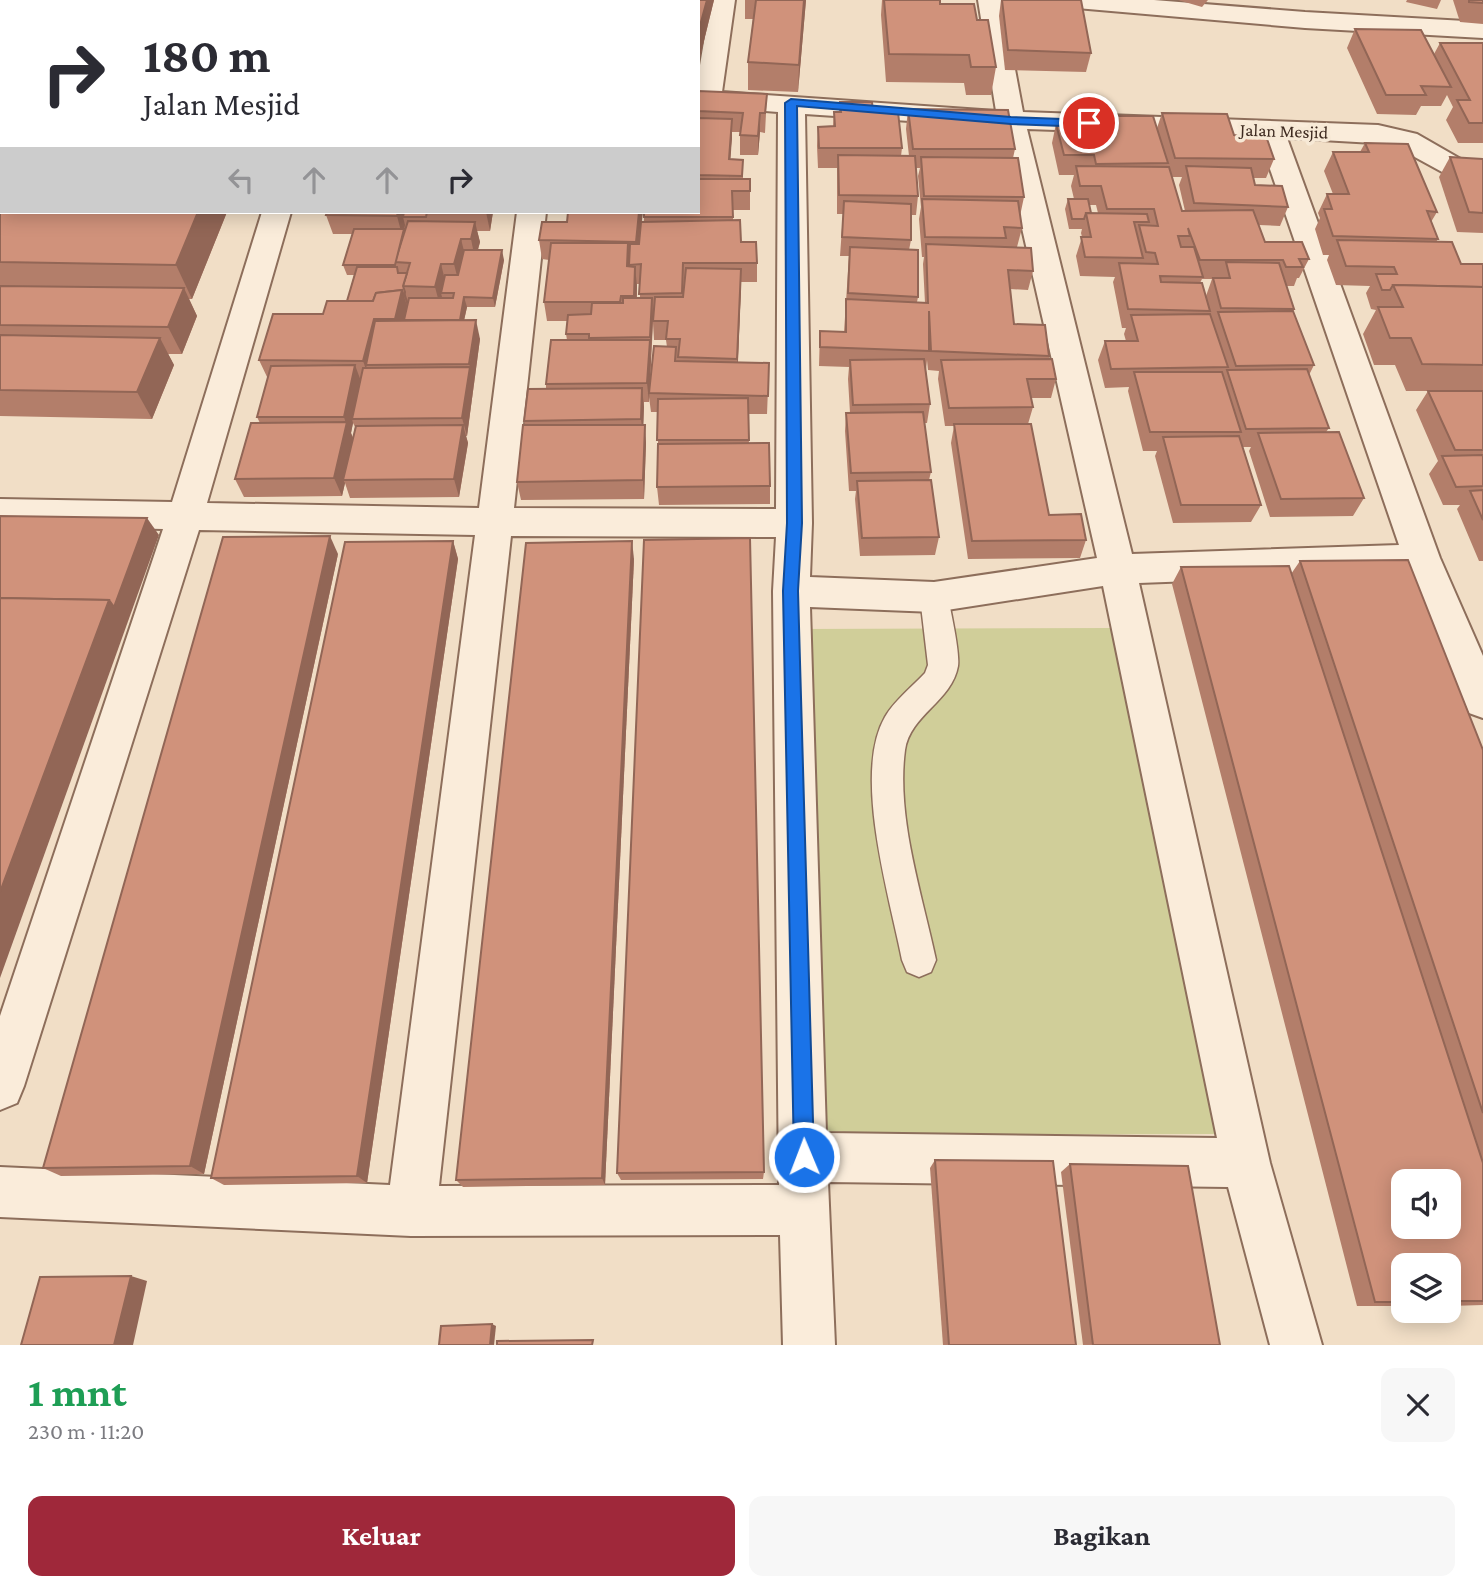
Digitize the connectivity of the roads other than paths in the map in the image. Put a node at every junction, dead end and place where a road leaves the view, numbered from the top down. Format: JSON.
{"nodes":[{"id":1,"x":723,"y":0,"type":"edge"},
{"id":2,"x":990,"y":0,"type":"edge"},
{"id":3,"x":1065,"y":0,"type":"edge"},
{"id":4,"x":1112,"y":1,"type":"edge"},
{"id":5,"x":1311,"y":10,"type":"edge"},
{"id":6,"x":1483,"y":30,"type":"edge"},
{"id":7,"x":703,"y":98,"type":"edge"},
{"id":8,"x":791,"y":103,"type":"junction"},
{"id":9,"x":1011,"y":120,"type":"junction"},
{"id":10,"x":1270,"y":131,"type":"junction"},
{"id":11,"x":1483,"y":172,"type":"edge"},
{"id":12,"x":276,"y":214,"type":"edge"},
{"id":13,"x":532,"y":214,"type":"edge"},
{"id":14,"x":0,"y":512,"type":"edge"},
{"id":15,"x":185,"y":517,"type":"junction"},
{"id":16,"x":494,"y":522,"type":"junction"},
{"id":17,"x":794,"y":523,"type":"junction"},
{"id":18,"x":1422,"y":558,"type":"junction"},
{"id":19,"x":1118,"y":569,"type":"junction"},
{"id":20,"x":791,"y":591,"type":"junction"},
{"id":21,"x":934,"y":597,"type":"junction"},
{"id":22,"x":1483,"y":701,"type":"edge"},
{"id":23,"x":919,"y":960,"type":"dead end"},
{"id":24,"x":0,"y":1086,"type":"edge"},
{"id":25,"x":804,"y":1157,"type":"junction"},
{"id":26,"x":1246,"y":1163,"type":"junction"},
{"id":27,"x":0,"y":1192,"type":"edge"},
{"id":28,"x":804,"y":1210,"type":"junction"},
{"id":29,"x":411,"y":1211,"type":"junction"},
{"id":30,"x":809,"y":1345,"type":"edge"},
{"id":31,"x":1296,"y":1345,"type":"edge"}],
"edges":[{"from":1,"to":7,"type":"street"},
{"from":2,"to":9,"type":"street"},
{"from":3,"to":4,"type":"street"},
{"from":4,"to":5,"type":"street"},
{"from":5,"to":6,"type":"street"},
{"from":7,"to":8,"type":"street","name":"Jalan Mesjid"},
{"from":8,"to":9,"type":"street","name":"Jalan Mesjid"},
{"from":8,"to":17,"type":"street"},
{"from":9,"to":10,"type":"street","name":"Jalan Mesjid"},
{"from":9,"to":19,"type":"street"},
{"from":10,"to":11,"type":"street","name":"Jalan Mesjid"},
{"from":10,"to":18,"type":"street"},
{"from":12,"to":15,"type":"street"},
{"from":13,"to":16,"type":"street"},
{"from":14,"to":15,"type":"street"},
{"from":15,"to":16,"type":"street"},
{"from":15,"to":24,"type":"street"},
{"from":16,"to":17,"type":"street"},
{"from":16,"to":29,"type":"street"},
{"from":17,"to":20,"type":"street"},
{"from":18,"to":19,"type":"street"},
{"from":18,"to":22,"type":"street"},
{"from":19,"to":21,"type":"street"},
{"from":19,"to":26,"type":"street"},
{"from":20,"to":21,"type":"street"},
{"from":20,"to":25,"type":"street"},
{"from":21,"to":23,"type":"lane"},
{"from":25,"to":26,"type":"street"},
{"from":25,"to":28,"type":"street"},
{"from":26,"to":31,"type":"street"},
{"from":27,"to":29,"type":"street"},
{"from":28,"to":29,"type":"street"},
{"from":28,"to":30,"type":"street"}]}
